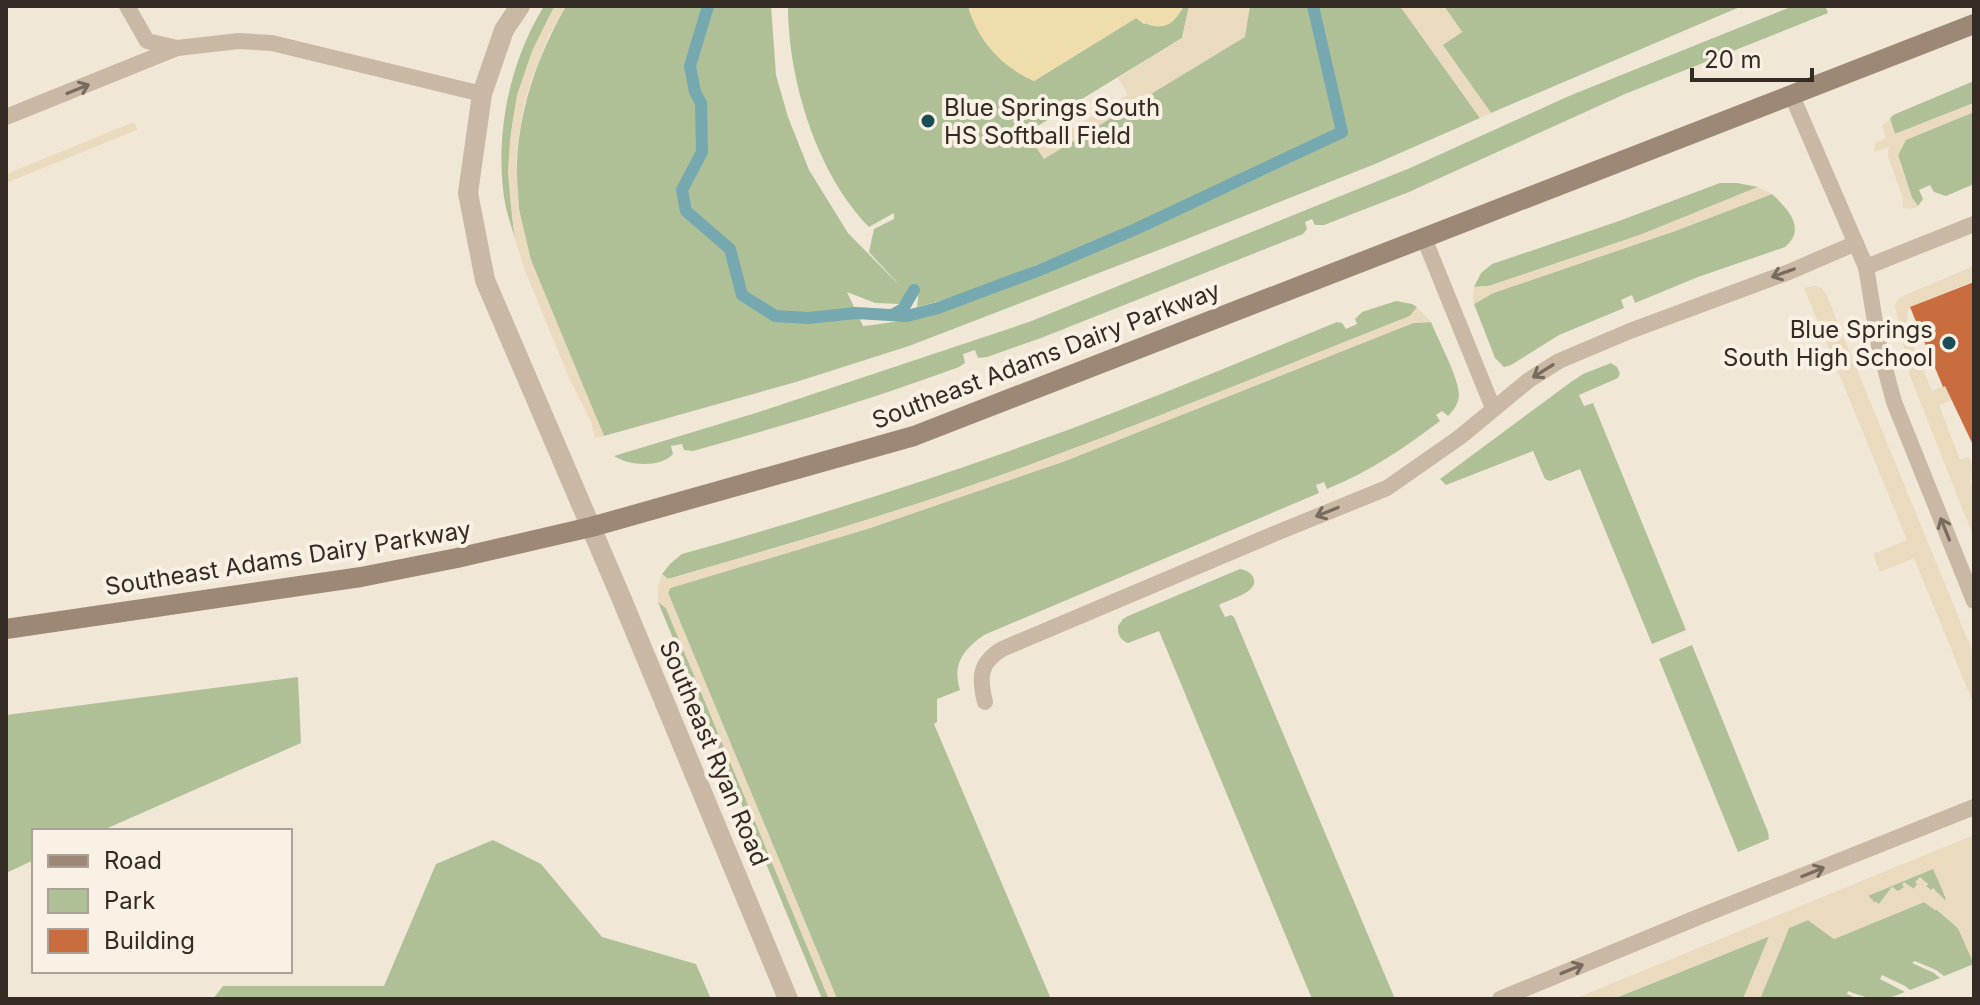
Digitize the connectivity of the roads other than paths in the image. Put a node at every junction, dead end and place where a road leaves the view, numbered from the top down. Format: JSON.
{"nodes":[{"id":1,"x":127,"y":6,"type":"edge"},
{"id":2,"x":520,"y":6,"type":"edge"},
{"id":3,"x":1974,"y":24,"type":"edge"},
{"id":4,"x":177,"y":48,"type":"junction"},
{"id":5,"x":482,"y":94,"type":"junction"},
{"id":6,"x":1792,"y":96,"type":"junction"},
{"id":7,"x":6,"y":117,"type":"edge"},
{"id":8,"x":1974,"y":224,"type":"edge"},
{"id":9,"x":1424,"y":238,"type":"junction"},
{"id":10,"x":1856,"y":243,"type":"junction"},
{"id":11,"x":1866,"y":267,"type":"junction"},
{"id":12,"x":1493,"y":408,"type":"junction"},
{"id":13,"x":591,"y":527,"type":"junction"},
{"id":14,"x":1974,"y":601,"type":"edge"},
{"id":15,"x":6,"y":629,"type":"edge"},
{"id":16,"x":985,"y":702,"type":"dead end"},
{"id":17,"x":1974,"y":807,"type":"edge"},
{"id":18,"x":788,"y":999,"type":"edge"},
{"id":19,"x":1500,"y":999,"type":"edge"}],
"edges":[{"from":1,"to":4,"type":"lane"},
{"from":2,"to":5,"type":"street","name":"Southeast Ryan Road"},
{"from":3,"to":6,"type":"main road","name":"Southeast Adams Dairy Parkway"},
{"from":4,"to":5,"type":"lane"},
{"from":7,"to":4,"type":"lane","one_way":true},
{"from":5,"to":13,"type":"street","name":"Southeast Ryan Road"},
{"from":6,"to":9,"type":"main road","name":"Southeast Adams Dairy Parkway"},
{"from":6,"to":10,"type":"lane"},
{"from":8,"to":11,"type":"lane"},
{"from":9,"to":12,"type":"lane"},
{"from":9,"to":13,"type":"main road","name":"Southeast Adams Dairy Parkway"},
{"from":10,"to":11,"type":"lane"},
{"from":10,"to":12,"type":"lane","one_way":true},
{"from":14,"to":11,"type":"lane","one_way":true},
{"from":12,"to":16,"type":"lane","one_way":true},
{"from":13,"to":15,"type":"main road","name":"Southeast Adams Dairy Parkway"},
{"from":13,"to":18,"type":"street","name":"Southeast Ryan Road"},
{"from":19,"to":17,"type":"lane","one_way":true}]}
